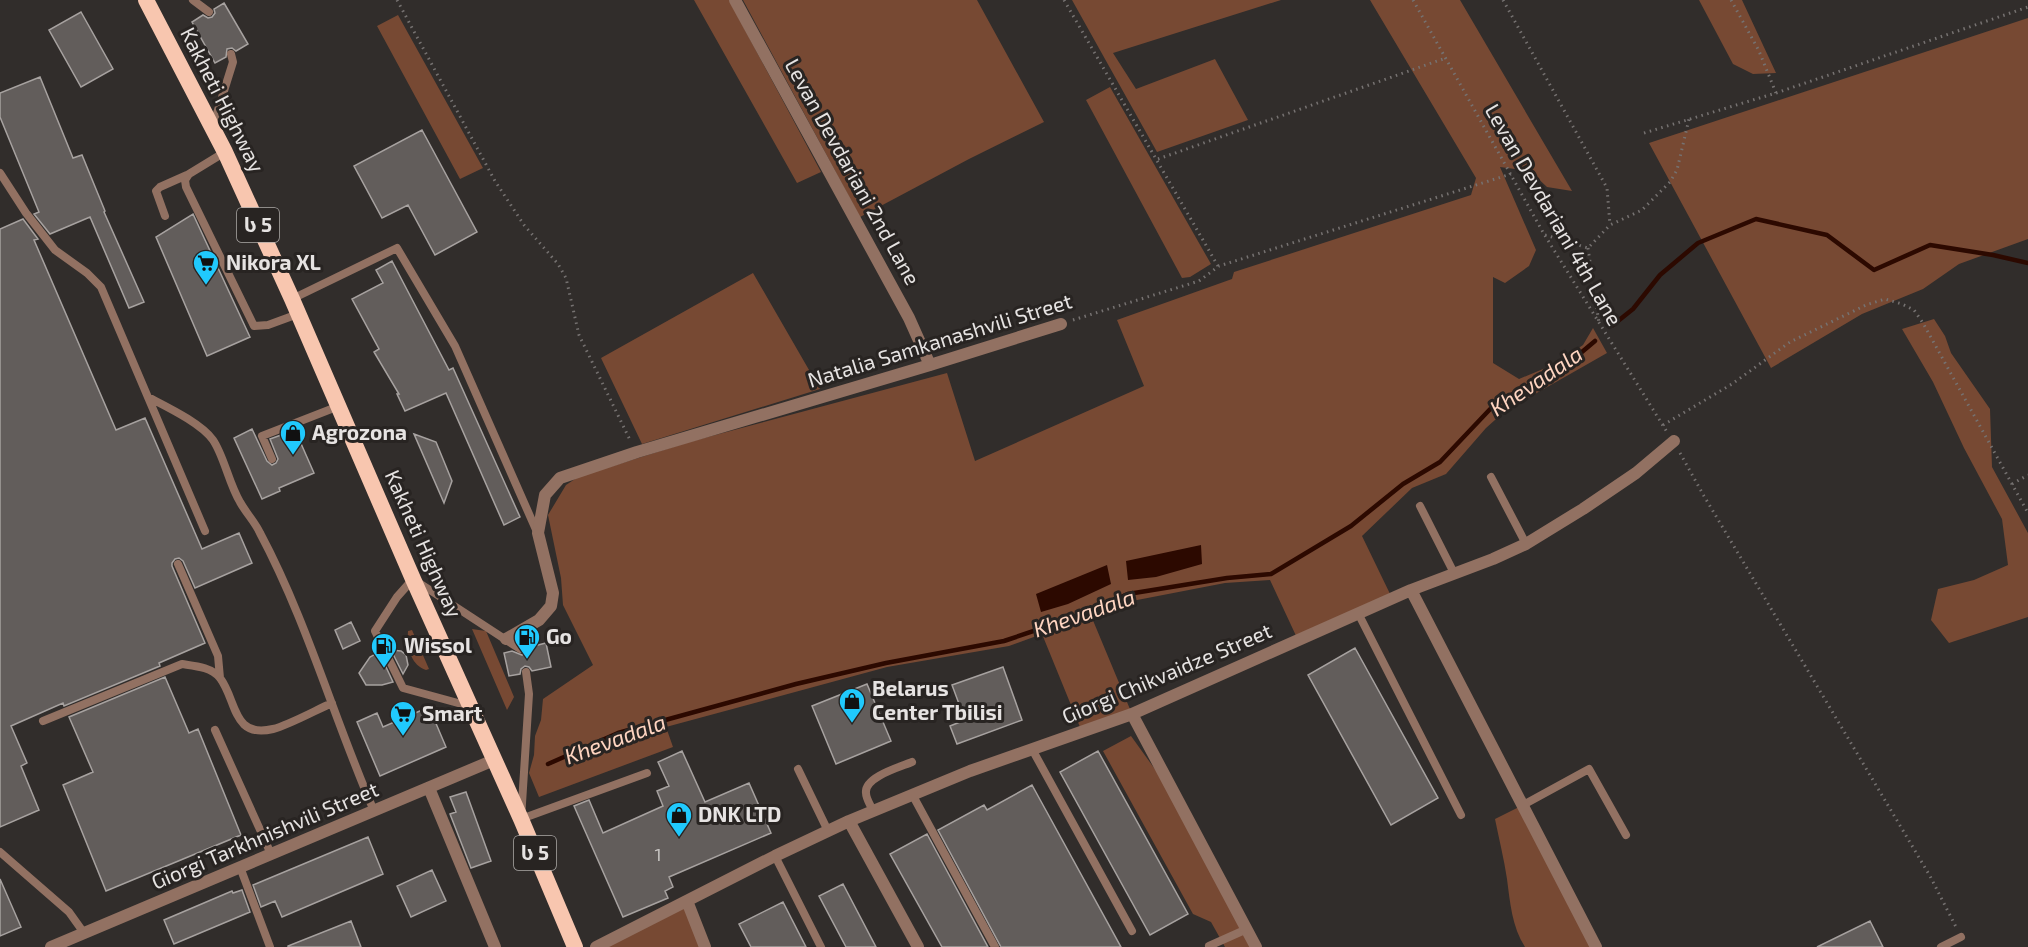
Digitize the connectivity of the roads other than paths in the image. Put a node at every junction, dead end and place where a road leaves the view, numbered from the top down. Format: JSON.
{"nodes":[{"id":1,"x":146,"y":0,"type":"edge"},
{"id":2,"x":193,"y":0,"type":"edge"},
{"id":3,"x":735,"y":0,"type":"edge"},
{"id":4,"x":209,"y":12,"type":"dead end"},
{"id":5,"x":231,"y":54,"type":"dead end"},
{"id":6,"x":212,"y":127,"type":"junction"},
{"id":7,"x":225,"y":152,"type":"junction"},
{"id":8,"x":0,"y":173,"type":"edge"},
{"id":9,"x":189,"y":174,"type":"junction"},
{"id":10,"x":165,"y":216,"type":"dead end"},
{"id":11,"x":295,"y":306,"type":"junction"},
{"id":12,"x":1061,"y":324,"type":"road end"},
{"id":13,"x":930,"y":365,"type":"junction"},
{"id":14,"x":148,"y":397,"type":"junction"},
{"id":15,"x":339,"y":406,"type":"junction"},
{"id":16,"x":1674,"y":441,"type":"road end"},
{"id":17,"x":272,"y":459,"type":"dead end"},
{"id":18,"x":1491,"y":477,"type":"dead end"},
{"id":19,"x":1420,"y":506,"type":"dead end"},
{"id":20,"x":206,"y":531,"type":"dead end"},
{"id":21,"x":538,"y":534,"type":"junction"},
{"id":22,"x":1526,"y":544,"type":"junction"},
{"id":23,"x":178,"y":564,"type":"dead end"},
{"id":24,"x":1454,"y":573,"type":"junction"},
{"id":25,"x":413,"y":579,"type":"junction"},
{"id":26,"x":1411,"y":590,"type":"junction"},
{"id":27,"x":1358,"y":614,"type":"junction"},
{"id":28,"x":506,"y":639,"type":"junction"},
{"id":29,"x":519,"y":649,"type":"dead end"},
{"id":30,"x":526,"y":672,"type":"dead end"},
{"id":31,"x":220,"y":678,"type":"junction"},
{"id":32,"x":332,"y":703,"type":"junction"},
{"id":33,"x":471,"y":707,"type":"junction"},
{"id":34,"x":1132,"y":714,"type":"junction"},
{"id":35,"x":43,"y":721,"type":"dead end"},
{"id":36,"x":215,"y":730,"type":"dead end"},
{"id":37,"x":1032,"y":749,"type":"junction"},
{"id":38,"x":494,"y":760,"type":"junction"},
{"id":39,"x":912,"y":762,"type":"dead end"},
{"id":40,"x":798,"y":769,"type":"dead end"},
{"id":41,"x":647,"y":773,"type":"dead end"},
{"id":42,"x":429,"y":788,"type":"junction"},
{"id":43,"x":912,"y":794,"type":"junction"},
{"id":44,"x":1523,"y":805,"type":"junction"},
{"id":45,"x":374,"y":811,"type":"junction"},
{"id":46,"x":873,"y":811,"type":"junction"},
{"id":47,"x":1461,"y":815,"type":"dead end"},
{"id":48,"x":521,"y":819,"type":"junction"},
{"id":49,"x":849,"y":821,"type":"junction"},
{"id":50,"x":828,"y":831,"type":"junction"},
{"id":51,"x":1626,"y":835,"type":"dead end"},
{"id":52,"x":0,"y":852,"type":"edge"},
{"id":53,"x":271,"y":854,"type":"junction"},
{"id":54,"x":774,"y":856,"type":"junction"},
{"id":55,"x":240,"y":867,"type":"junction"},
{"id":56,"x":687,"y":901,"type":"junction"},
{"id":57,"x":1247,"y":929,"type":"junction"},
{"id":58,"x":1132,"y":931,"type":"dead end"},
{"id":59,"x":84,"y":933,"type":"junction"},
{"id":60,"x":1961,"y":937,"type":"road end"},
{"id":61,"x":1209,"y":946,"type":"edge"},
{"id":62,"x":51,"y":947,"type":"edge"},
{"id":63,"x":270,"y":947,"type":"edge"},
{"id":64,"x":495,"y":947,"type":"edge"},
{"id":65,"x":574,"y":947,"type":"edge"},
{"id":66,"x":596,"y":947,"type":"edge"},
{"id":67,"x":705,"y":947,"type":"edge"},
{"id":68,"x":821,"y":947,"type":"edge"},
{"id":69,"x":918,"y":947,"type":"edge"},
{"id":70,"x":995,"y":947,"type":"edge"},
{"id":71,"x":1256,"y":947,"type":"edge"},
{"id":72,"x":1596,"y":947,"type":"edge"},
{"id":73,"x":1941,"y":947,"type":"edge"}],
"edges":[{"from":1,"to":6,"type":"highway","name":"Kakheti Highway","number":"ს 5"},
{"from":2,"to":4,"type":"lane"},
{"from":3,"to":13,"type":"street","name":"Levan Devdariani 2nd Lane"},
{"from":5,"to":6,"type":"lane"},
{"from":6,"to":7,"type":"highway","name":"Kakheti Highway","number":"ს 5"},
{"from":7,"to":9,"type":"lane"},
{"from":7,"to":11,"type":"highway","name":"Kakheti Highway","number":"ს 5"},
{"from":8,"to":14,"type":"lane"},
{"from":9,"to":10,"type":"lane"},
{"from":9,"to":11,"type":"lane"},
{"from":11,"to":15,"type":"highway","name":"Kakheti Highway","number":"ს 5"},
{"from":11,"to":21,"type":"lane"},
{"from":12,"to":13,"type":"street","name":"Natalia Samkanashvili Street"},
{"from":13,"to":21,"type":"street","name":"Natalia Samkanashvili Street"},
{"from":14,"to":20,"type":"lane"},
{"from":14,"to":32,"type":"lane"},
{"from":15,"to":17,"type":"lane"},
{"from":15,"to":25,"type":"highway","name":"Kakheti Highway","number":"ს 5"},
{"from":16,"to":22,"type":"street","name":"Giorgi Chikvaidze Street"},
{"from":18,"to":22,"type":"lane"},
{"from":19,"to":24,"type":"lane"},
{"from":21,"to":28,"type":"street","name":"Natalia Samkanashvili Street"},
{"from":22,"to":24,"type":"street","name":"Giorgi Chikvaidze Street"},
{"from":23,"to":31,"type":"lane"},
{"from":24,"to":26,"type":"street","name":"Giorgi Chikvaidze Street"},
{"from":25,"to":28,"type":"lane"},
{"from":25,"to":33,"type":"highway","name":"Kakheti Highway","number":"ს 5"},
{"from":25,"to":33,"type":"lane"},
{"from":26,"to":27,"type":"street","name":"Giorgi Chikvaidze Street"},
{"from":26,"to":44,"type":"street"},
{"from":27,"to":34,"type":"street","name":"Giorgi Chikvaidze Street"},
{"from":27,"to":47,"type":"lane"},
{"from":28,"to":29,"type":"lane"},
{"from":30,"to":48,"type":"lane"},
{"from":31,"to":32,"type":"lane"},
{"from":31,"to":35,"type":"lane"},
{"from":32,"to":45,"type":"lane"},
{"from":33,"to":38,"type":"highway","name":"Kakheti Highway","number":"ს 5"},
{"from":34,"to":37,"type":"street","name":"Giorgi Chikvaidze Street"},
{"from":34,"to":57,"type":"street"},
{"from":36,"to":53,"type":"lane"},
{"from":37,"to":43,"type":"street","name":"Giorgi Chikvaidze Street"},
{"from":37,"to":58,"type":"lane"},
{"from":38,"to":42,"type":"street","name":"Giorgi Tarkhnishvili Street"},
{"from":38,"to":48,"type":"highway","name":"Kakheti Highway","number":"ს 5"},
{"from":39,"to":46,"type":"lane"},
{"from":40,"to":50,"type":"lane"},
{"from":41,"to":48,"type":"lane"},
{"from":42,"to":45,"type":"street","name":"Giorgi Tarkhnishvili Street"},
{"from":42,"to":64,"type":"street"},
{"from":43,"to":46,"type":"street","name":"Giorgi Chikvaidze Street"},
{"from":43,"to":70,"type":"lane"},
{"from":44,"to":51,"type":"lane"},
{"from":44,"to":72,"type":"street"},
{"from":45,"to":53,"type":"street","name":"Giorgi Tarkhnishvili Street"},
{"from":46,"to":49,"type":"street","name":"Giorgi Chikvaidze Street"},
{"from":48,"to":65,"type":"highway","name":"Kakheti Highway","number":"ს 5"},
{"from":49,"to":50,"type":"street","name":"Giorgi Chikvaidze Street"},
{"from":49,"to":69,"type":"street"},
{"from":50,"to":54,"type":"street","name":"Giorgi Chikvaidze Street"},
{"from":52,"to":59,"type":"lane"},
{"from":53,"to":55,"type":"street","name":"Giorgi Tarkhnishvili Street"},
{"from":54,"to":56,"type":"street","name":"Giorgi Chikvaidze Street"},
{"from":54,"to":68,"type":"lane"},
{"from":55,"to":59,"type":"street","name":"Giorgi Tarkhnishvili Street"},
{"from":55,"to":63,"type":"lane"},
{"from":56,"to":66,"type":"street","name":"Giorgi Chikvaidze Street"},
{"from":56,"to":67,"type":"street"},
{"from":57,"to":61,"type":"lane"},
{"from":57,"to":71,"type":"street"},
{"from":59,"to":62,"type":"street","name":"Giorgi Tarkhnishvili Street"},
{"from":60,"to":73,"type":"lane"}]}
